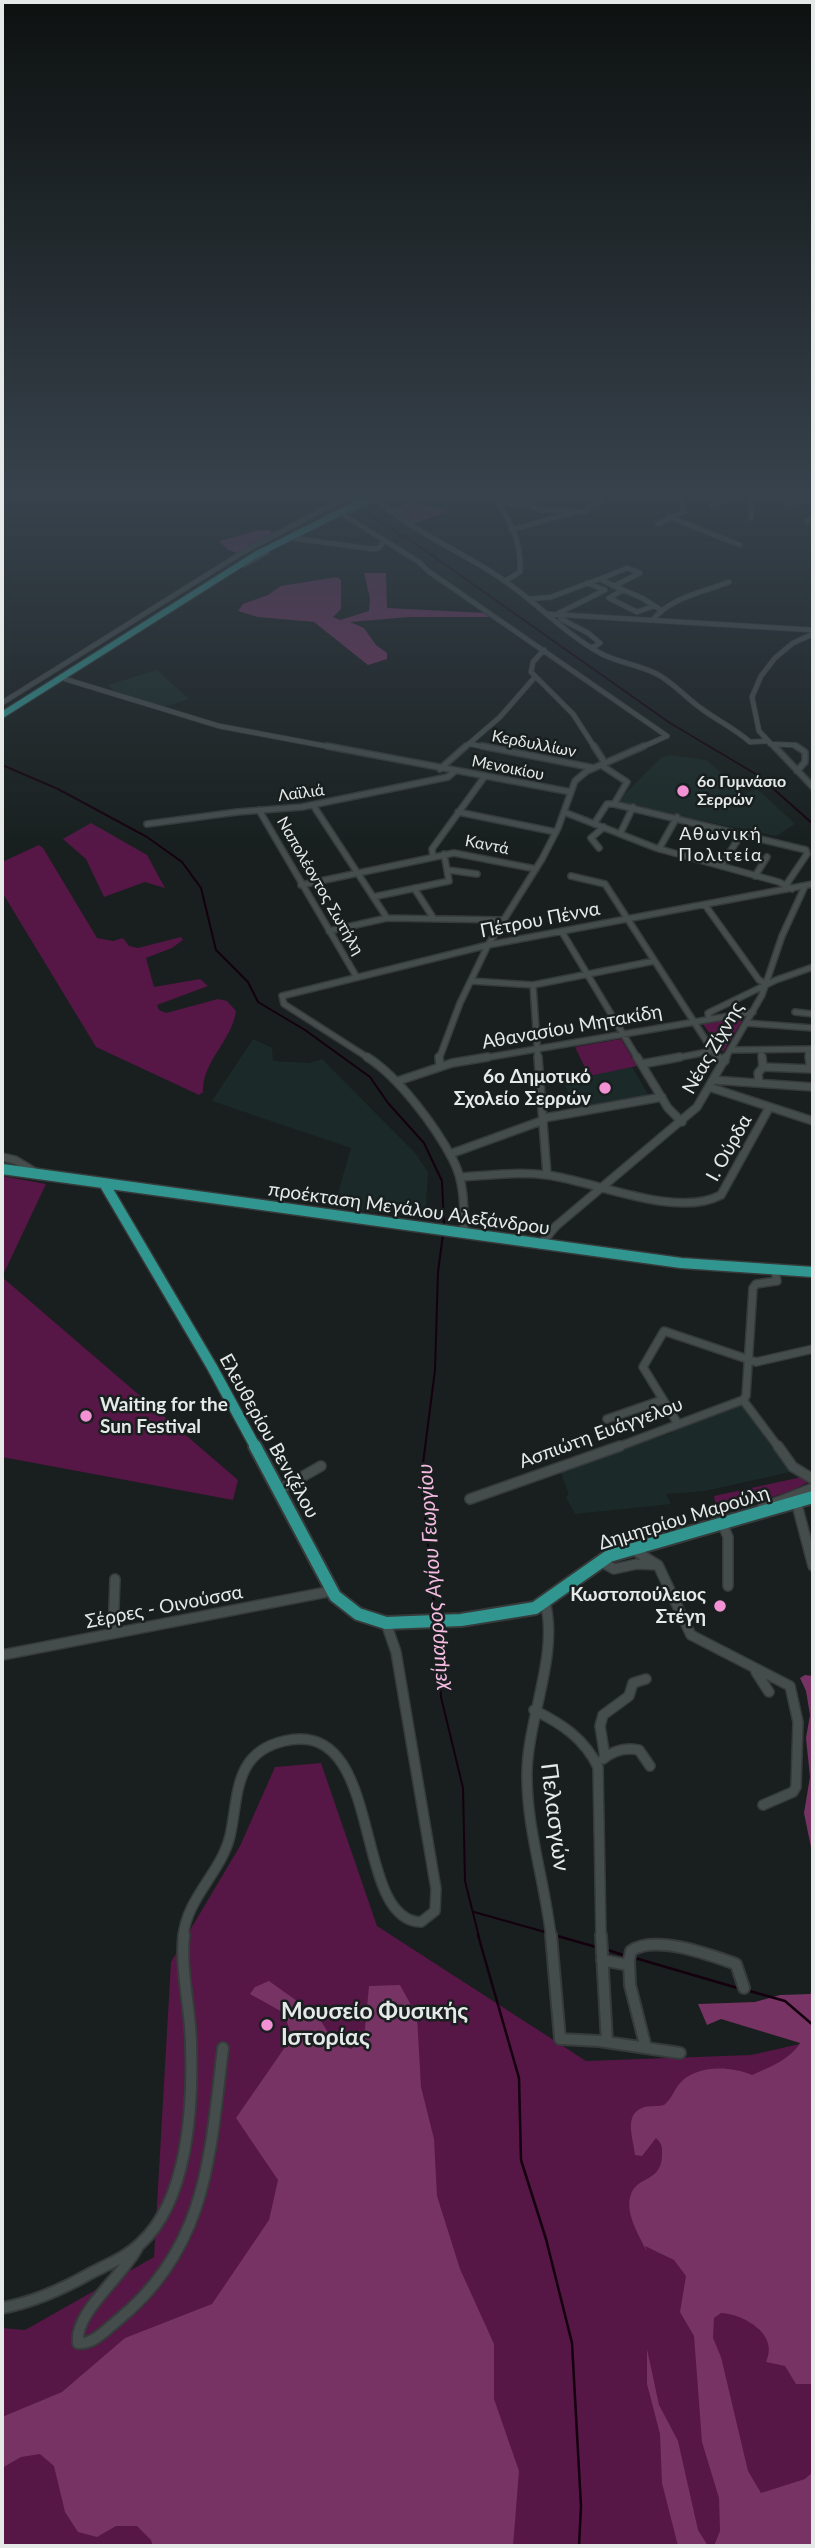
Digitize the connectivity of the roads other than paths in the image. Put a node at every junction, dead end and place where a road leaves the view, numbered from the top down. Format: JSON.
{"nodes":[{"id":1,"x":137,"y":618,"type":"edge"},
{"id":2,"x":157,"y":618,"type":"edge"},
{"id":3,"x":163,"y":618,"type":"edge"},
{"id":4,"x":496,"y":618,"type":"edge"},
{"id":5,"x":553,"y":618,"type":"edge"},
{"id":6,"x":561,"y":618,"type":"edge"},
{"id":7,"x":614,"y":618,"type":"edge"},
{"id":8,"x":653,"y":620,"type":"joint"},
{"id":9,"x":812,"y":632,"type":"edge"},
{"id":10,"x":592,"y":648,"type":"junction"},
{"id":11,"x":544,"y":650,"type":"junction"},
{"id":12,"x":535,"y":677,"type":"junction"},
{"id":13,"x":65,"y":679,"type":"junction"},
{"id":14,"x":2,"y":703,"type":"edge"},
{"id":15,"x":2,"y":717,"type":"edge"},
{"id":16,"x":769,"y":742,"type":"junction"},
{"id":17,"x":470,"y":744,"type":"junction"},
{"id":18,"x":600,"y":766,"type":"junction"},
{"id":19,"x":440,"y":769,"type":"junction"},
{"id":20,"x":454,"y":771,"type":"junction"},
{"id":21,"x":797,"y":771,"type":"junction"},
{"id":22,"x":485,"y":776,"type":"junction"},
{"id":23,"x":813,"y":787,"type":"edge"},
{"id":24,"x":571,"y":792,"type":"junction"},
{"id":25,"x":614,"y":804,"type":"junction"},
{"id":26,"x":313,"y":805,"type":"junction"},
{"id":27,"x":632,"y":807,"type":"junction"},
{"id":28,"x":259,"y":810,"type":"junction"},
{"id":29,"x":458,"y":812,"type":"junction"},
{"id":30,"x":564,"y":812,"type":"junction"},
{"id":31,"x":677,"y":817,"type":"junction"},
{"id":32,"x":147,"y":824,"type":"dead end"},
{"id":33,"x":594,"y":824,"type":"junction"},
{"id":34,"x":604,"y":827,"type":"junction"},
{"id":35,"x":556,"y":832,"type":"junction"},
{"id":36,"x":742,"y":833,"type":"junction"},
{"id":37,"x":620,"y":834,"type":"junction"},
{"id":38,"x":599,"y":848,"type":"dead end"},
{"id":39,"x":659,"y":849,"type":"junction"},
{"id":40,"x":444,"y":854,"type":"junction"},
{"id":41,"x":433,"y":856,"type":"junction"},
{"id":42,"x":767,"y":857,"type":"dead end"},
{"id":43,"x":721,"y":866,"type":"junction"},
{"id":44,"x":536,"y":869,"type":"junction"},
{"id":45,"x":448,"y":870,"type":"junction"},
{"id":46,"x":357,"y":873,"type":"junction"},
{"id":47,"x":477,"y":874,"type":"dead end"},
{"id":48,"x":570,"y":876,"type":"dead end"},
{"id":49,"x":755,"y":876,"type":"junction"},
{"id":50,"x":813,"y":884,"type":"edge"},
{"id":51,"x":301,"y":885,"type":"junction"},
{"id":52,"x":806,"y":886,"type":"junction"},
{"id":53,"x":789,"y":887,"type":"junction"},
{"id":54,"x":414,"y":888,"type":"junction"},
{"id":55,"x":373,"y":897,"type":"junction"},
{"id":56,"x":705,"y":905,"type":"junction"},
{"id":57,"x":387,"y":918,"type":"junction"},
{"id":58,"x":434,"y":919,"type":"junction"},
{"id":59,"x":503,"y":920,"type":"junction"},
{"id":60,"x":627,"y":920,"type":"junction"},
{"id":61,"x":329,"y":932,"type":"junction"},
{"id":62,"x":562,"y":932,"type":"junction"},
{"id":63,"x":488,"y":946,"type":"junction"},
{"id":64,"x":654,"y":961,"type":"junction"},
{"id":65,"x":813,"y":968,"type":"edge"},
{"id":66,"x":587,"y":974,"type":"junction"},
{"id":67,"x":356,"y":976,"type":"junction"},
{"id":68,"x":471,"y":981,"type":"junction"},
{"id":69,"x":767,"y":984,"type":"junction"},
{"id":70,"x":533,"y":985,"type":"junction"},
{"id":71,"x":753,"y":1012,"type":"junction"},
{"id":72,"x":795,"y":1012,"type":"dead end"},
{"id":73,"x":813,"y":1014,"type":"edge"},
{"id":74,"x":709,"y":1020,"type":"junction"},
{"id":75,"x":694,"y":1022,"type":"junction"},
{"id":76,"x":746,"y":1023,"type":"junction"},
{"id":77,"x":813,"y":1028,"type":"edge"},
{"id":78,"x":624,"y":1034,"type":"junction"},
{"id":79,"x":539,"y":1048,"type":"junction"},
{"id":80,"x":811,"y":1049,"type":"edge"},
{"id":81,"x":730,"y":1050,"type":"junction"},
{"id":82,"x":712,"y":1051,"type":"junction"},
{"id":83,"x":761,"y":1051,"type":"junction"},
{"id":84,"x":724,"y":1061,"type":"junction"},
{"id":85,"x":642,"y":1064,"type":"junction"},
{"id":86,"x":440,"y":1066,"type":"junction"},
{"id":87,"x":763,"y":1067,"type":"junction"},
{"id":88,"x":812,"y":1069,"type":"edge"},
{"id":89,"x":398,"y":1081,"type":"junction"},
{"id":90,"x":760,"y":1083,"type":"junction"},
{"id":91,"x":711,"y":1084,"type":"junction"},
{"id":92,"x":813,"y":1087,"type":"edge"},
{"id":93,"x":662,"y":1097,"type":"junction"},
{"id":94,"x":769,"y":1108,"type":"junction"},
{"id":95,"x":544,"y":1119,"type":"junction"},
{"id":96,"x":682,"y":1122,"type":"junction"},
{"id":97,"x":812,"y":1123,"type":"edge"},
{"id":98,"x":450,"y":1154,"type":"junction"},
{"id":99,"x":2,"y":1157,"type":"edge"},
{"id":100,"x":2,"y":1169,"type":"edge"},
{"id":101,"x":39,"y":1175,"type":"junction"},
{"id":102,"x":547,"y":1175,"type":"junction"},
{"id":103,"x":460,"y":1177,"type":"junction"},
{"id":104,"x":105,"y":1185,"type":"junction"},
{"id":105,"x":602,"y":1187,"type":"junction"},
{"id":106,"x":460,"y":1233,"type":"junction"},
{"id":107,"x":540,"y":1245,"type":"junction"},
{"id":108,"x":775,"y":1272,"type":"junction"},
{"id":109,"x":813,"y":1272,"type":"edge"},
{"id":110,"x":813,"y":1349,"type":"edge"},
{"id":111,"x":747,"y":1360,"type":"junction"},
{"id":112,"x":662,"y":1400,"type":"junction"},
{"id":113,"x":743,"y":1400,"type":"junction"},
{"id":114,"x":607,"y":1419,"type":"dead end"},
{"id":115,"x":678,"y":1424,"type":"junction"},
{"id":116,"x":321,"y":1465,"type":"dead end"},
{"id":117,"x":813,"y":1479,"type":"edge"},
{"id":118,"x":813,"y":1488,"type":"edge"},
{"id":119,"x":279,"y":1490,"type":"junction"},
{"id":120,"x":813,"y":1497,"type":"edge"},
{"id":121,"x":470,"y":1499,"type":"dead end"},
{"id":122,"x":796,"y":1501,"type":"junction"},
{"id":123,"x":760,"y":1512,"type":"junction"},
{"id":124,"x":722,"y":1523,"type":"junction"},
{"id":125,"x":631,"y":1548,"type":"junction"},
{"id":126,"x":599,"y":1561,"type":"junction"},
{"id":127,"x":658,"y":1565,"type":"junction"},
{"id":128,"x":813,"y":1566,"type":"edge"},
{"id":129,"x":115,"y":1579,"type":"dead end"},
{"id":130,"x":728,"y":1586,"type":"dead end"},
{"id":131,"x":332,"y":1591,"type":"junction"},
{"id":132,"x":545,"y":1602,"type":"junction"},
{"id":133,"x":454,"y":1619,"type":"joint"},
{"id":134,"x":386,"y":1623,"type":"junction"},
{"id":135,"x":113,"y":1633,"type":"junction"},
{"id":136,"x":2,"y":1656,"type":"edge"},
{"id":137,"x":755,"y":1670,"type":"junction"},
{"id":138,"x":646,"y":1679,"type":"dead end"},
{"id":139,"x":769,"y":1692,"type":"dead end"},
{"id":140,"x":534,"y":1710,"type":"junction"},
{"id":141,"x":605,"y":1757,"type":"junction"},
{"id":142,"x":649,"y":1766,"type":"dead end"},
{"id":143,"x":598,"y":1767,"type":"junction"},
{"id":144,"x":763,"y":1805,"type":"dead end"},
{"id":145,"x":602,"y":1960,"type":"junction"},
{"id":146,"x":628,"y":1965,"type":"junction"},
{"id":147,"x":744,"y":1988,"type":"dead end"},
{"id":148,"x":607,"y":2042,"type":"junction"},
{"id":149,"x":223,"y":2048,"type":"dead end"},
{"id":150,"x":646,"y":2048,"type":"junction"},
{"id":151,"x":680,"y":2053,"type":"dead end"},
{"id":152,"x":138,"y":2245,"type":"junction"},
{"id":153,"x":2,"y":2308,"type":"edge"}],
"edges":[{"from":1,"to":14,"type":"street"},
{"from":2,"to":15,"type":"main road"},
{"from":3,"to":13,"type":"street"},
{"from":4,"to":11,"type":"street"},
{"from":5,"to":10,"type":"street"},
{"from":6,"to":10,"type":"street"},
{"from":7,"to":8,"type":"street"},
{"from":8,"to":9,"type":"street"},
{"from":9,"to":16,"type":"street"},
{"from":10,"to":16,"type":"street"},
{"from":11,"to":12,"type":"street"},
{"from":11,"to":18,"type":"street"},
{"from":12,"to":17,"type":"street"},
{"from":12,"to":18,"type":"street"},
{"from":13,"to":15,"type":"street"},
{"from":13,"to":19,"type":"street","name":"Μενοικίου"},
{"from":16,"to":21,"type":"street"},
{"from":16,"to":21,"type":"street"},
{"from":17,"to":18,"type":"street","name":"Κερδυλλίων"},
{"from":17,"to":19,"type":"street"},
{"from":18,"to":24,"type":"street"},
{"from":18,"to":25,"type":"street"},
{"from":19,"to":20,"type":"street","name":"Μενοικίου"},
{"from":20,"to":22,"type":"street","name":"Μενοικίου"},
{"from":20,"to":26,"type":"street","name":"Λαϊλιά"},
{"from":21,"to":23,"type":"street"},
{"from":22,"to":24,"type":"street","name":"Μενοικίου"},
{"from":22,"to":29,"type":"street"},
{"from":24,"to":30,"type":"street"},
{"from":25,"to":27,"type":"street"},
{"from":25,"to":33,"type":"street"},
{"from":26,"to":28,"type":"street","name":"Λαϊλιά"},
{"from":26,"to":46,"type":"street"},
{"from":27,"to":31,"type":"street"},
{"from":27,"to":37,"type":"street"},
{"from":28,"to":32,"type":"street","name":"Λαϊλιά"},
{"from":28,"to":51,"type":"street","name":"Ναπολέοντος Σωτήλη"},
{"from":29,"to":35,"type":"street"},
{"from":29,"to":41,"type":"street"},
{"from":30,"to":33,"type":"street"},
{"from":30,"to":35,"type":"street"},
{"from":31,"to":36,"type":"street"},
{"from":31,"to":39,"type":"street"},
{"from":33,"to":34,"type":"street"},
{"from":34,"to":37,"type":"street"},
{"from":34,"to":38,"type":"street"},
{"from":35,"to":44,"type":"street"},
{"from":36,"to":43,"type":"street"},
{"from":36,"to":53,"type":"street"},
{"from":37,"to":39,"type":"street"},
{"from":39,"to":43,"type":"street"},
{"from":40,"to":41,"type":"street","name":"Καντά"},
{"from":40,"to":44,"type":"street","name":"Καντά"},
{"from":40,"to":45,"type":"street"},
{"from":41,"to":46,"type":"street","name":"Καντά"},
{"from":42,"to":49,"type":"street"},
{"from":43,"to":49,"type":"street"},
{"from":44,"to":59,"type":"street"},
{"from":45,"to":47,"type":"street"},
{"from":45,"to":54,"type":"street"},
{"from":46,"to":51,"type":"street","name":"Καντά"},
{"from":46,"to":55,"type":"street"},
{"from":48,"to":60,"type":"street"},
{"from":49,"to":53,"type":"street"},
{"from":50,"to":52,"type":"street","name":"Πέτρου Πέννα"},
{"from":51,"to":61,"type":"street","name":"Ναπολέοντος Σωτήλη"},
{"from":52,"to":53,"type":"street","name":"Πέτρου Πέννα"},
{"from":52,"to":69,"type":"street","name":"Νέας Ζίχνης"},
{"from":53,"to":56,"type":"street","name":"Πέτρου Πέννα"},
{"from":54,"to":55,"type":"street"},
{"from":54,"to":58,"type":"street"},
{"from":55,"to":57,"type":"street"},
{"from":56,"to":60,"type":"street","name":"Πέτρου Πέννα"},
{"from":56,"to":69,"type":"street"},
{"from":57,"to":58,"type":"street"},
{"from":57,"to":61,"type":"street"},
{"from":58,"to":59,"type":"street"},
{"from":59,"to":63,"type":"street"},
{"from":60,"to":62,"type":"street","name":"Πέτρου Πέννα"},
{"from":60,"to":64,"type":"street"},
{"from":61,"to":67,"type":"street","name":"Ναπολέοντος Σωτήλη"},
{"from":62,"to":63,"type":"street","name":"Πέτρου Πέννα"},
{"from":62,"to":66,"type":"street"},
{"from":63,"to":67,"type":"street","name":"Πέτρου Πέννα"},
{"from":63,"to":68,"type":"street"},
{"from":64,"to":66,"type":"street"},
{"from":64,"to":75,"type":"street"},
{"from":65,"to":69,"type":"street"},
{"from":66,"to":70,"type":"street"},
{"from":66,"to":78,"type":"street"},
{"from":67,"to":89,"type":"street","name":"Πέτρου Πέννα"},
{"from":68,"to":70,"type":"street"},
{"from":68,"to":86,"type":"street"},
{"from":69,"to":71,"type":"street","name":"Νέας Ζίχνης"},
{"from":69,"to":74,"type":"street"},
{"from":70,"to":79,"type":"street"},
{"from":71,"to":74,"type":"street","name":"Αθανασίου Μητακίδη"},
{"from":71,"to":76,"type":"street","name":"Νέας Ζίχνης"},
{"from":72,"to":73,"type":"street"},
{"from":74,"to":75,"type":"street","name":"Αθανασίου Μητακίδη"},
{"from":75,"to":78,"type":"street","name":"Αθανασίου Μητακίδη"},
{"from":75,"to":82,"type":"street"},
{"from":76,"to":77,"type":"street"},
{"from":76,"to":81,"type":"street","name":"Νέας Ζίχνης"},
{"from":78,"to":79,"type":"street","name":"Αθανασίου Μητακίδη"},
{"from":78,"to":85,"type":"street"},
{"from":79,"to":86,"type":"street","name":"Αθανασίου Μητακίδη"},
{"from":79,"to":95,"type":"street"},
{"from":80,"to":83,"type":"street"},
{"from":80,"to":88,"type":"street"},
{"from":81,"to":83,"type":"street"},
{"from":81,"to":84,"type":"street","name":"Νέας Ζίχνης"},
{"from":82,"to":84,"type":"street"},
{"from":82,"to":85,"type":"street"},
{"from":83,"to":87,"type":"street"},
{"from":84,"to":91,"type":"street","name":"Νέας Ζίχνης"},
{"from":85,"to":93,"type":"street"},
{"from":86,"to":89,"type":"street","name":"Αθανασίου Μητακίδη"},
{"from":87,"to":88,"type":"street"},
{"from":87,"to":90,"type":"street"},
{"from":89,"to":98,"type":"street"},
{"from":90,"to":91,"type":"street"},
{"from":90,"to":92,"type":"street"},
{"from":91,"to":94,"type":"street"},
{"from":91,"to":96,"type":"street","name":"Νέας Ζίχνης"},
{"from":93,"to":95,"type":"street"},
{"from":93,"to":96,"type":"street"},
{"from":94,"to":97,"type":"street"},
{"from":94,"to":105,"type":"street","name":"Ι. Ούρδα"},
{"from":95,"to":98,"type":"street"},
{"from":95,"to":102,"type":"street"},
{"from":96,"to":105,"type":"street","name":"Νέας Ζίχνης"},
{"from":98,"to":103,"type":"street"},
{"from":99,"to":101,"type":"street"},
{"from":100,"to":101,"type":"main road","name":"προέκταση Μεγάλου Αλεξάνδρου"},
{"from":101,"to":104,"type":"main road","name":"προέκταση Μεγάλου Αλεξάνδρου"},
{"from":102,"to":103,"type":"street"},
{"from":102,"to":105,"type":"street"},
{"from":103,"to":106,"type":"street"},
{"from":104,"to":106,"type":"main road","name":"προέκταση Μεγάλου Αλεξάνδρου"},
{"from":104,"to":119,"type":"main road","name":"Ελευθερίου Βενιζέλου"},
{"from":105,"to":107,"type":"street","name":"Νέας Ζίχνης"},
{"from":106,"to":107,"type":"main road","name":"προέκταση Μεγάλου Αλεξάνδρου"},
{"from":107,"to":108,"type":"main road","name":"προέκταση Μεγάλου Αλεξάνδρου"},
{"from":108,"to":109,"type":"main road","name":"προέκταση Μεγάλου Αλεξάνδρου"},
{"from":108,"to":111,"type":"street"},
{"from":110,"to":111,"type":"street"},
{"from":111,"to":112,"type":"street"},
{"from":111,"to":113,"type":"street"},
{"from":112,"to":114,"type":"street"},
{"from":112,"to":115,"type":"street"},
{"from":113,"to":115,"type":"street","name":"Ασπιώτη Ευάγγελου"},
{"from":113,"to":117,"type":"street"},
{"from":115,"to":121,"type":"street","name":"Ασπιώτη Ευάγγελου"},
{"from":116,"to":119,"type":"street"},
{"from":118,"to":123,"type":"street"},
{"from":119,"to":131,"type":"main road","name":"Ελευθερίου Βενιζέλου"},
{"from":120,"to":122,"type":"main road","name":"Δημητρίου Μαρούλη"},
{"from":122,"to":123,"type":"main road","name":"Δημητρίου Μαρούλη"},
{"from":122,"to":128,"type":"street"},
{"from":123,"to":124,"type":"main road","name":"Δημητρίου Μαρούλη"},
{"from":124,"to":125,"type":"main road","name":"Δημητρίου Μαρούλη"},
{"from":124,"to":130,"type":"street"},
{"from":125,"to":126,"type":"main road","name":"Δημητρίου Μαρούλη"},
{"from":125,"to":127,"type":"street"},
{"from":126,"to":127,"type":"street"},
{"from":126,"to":132,"type":"main road","name":"Δημητρίου Μαρούλη"},
{"from":127,"to":137,"type":"street"},
{"from":129,"to":135,"type":"street"},
{"from":131,"to":134,"type":"main road","name":"Ελευθερίου Βενιζέλου"},
{"from":131,"to":135,"type":"street","name":"Σέρρες - Οινούσσα"},
{"from":132,"to":133,"type":"main road","name":"Δημητρίου Μαρούλη"},
{"from":132,"to":140,"type":"street","name":"Πελασγών"},
{"from":133,"to":134,"type":"main road","name":"Ελευθερίου Βενιζέλου"},
{"from":134,"to":152,"type":"street"},
{"from":135,"to":136,"type":"street","name":"Σέρρες - Οινούσσα"},
{"from":137,"to":139,"type":"street"},
{"from":137,"to":144,"type":"street"},
{"from":138,"to":141,"type":"street"},
{"from":140,"to":143,"type":"street"},
{"from":140,"to":148,"type":"street","name":"Πελασγών"},
{"from":141,"to":142,"type":"street"},
{"from":141,"to":143,"type":"street"},
{"from":143,"to":145,"type":"street"},
{"from":145,"to":146,"type":"street"},
{"from":145,"to":148,"type":"street"},
{"from":146,"to":147,"type":"street"},
{"from":146,"to":150,"type":"street"},
{"from":148,"to":150,"type":"street"},
{"from":149,"to":152,"type":"street"},
{"from":150,"to":151,"type":"street"},
{"from":152,"to":153,"type":"street"}]}
